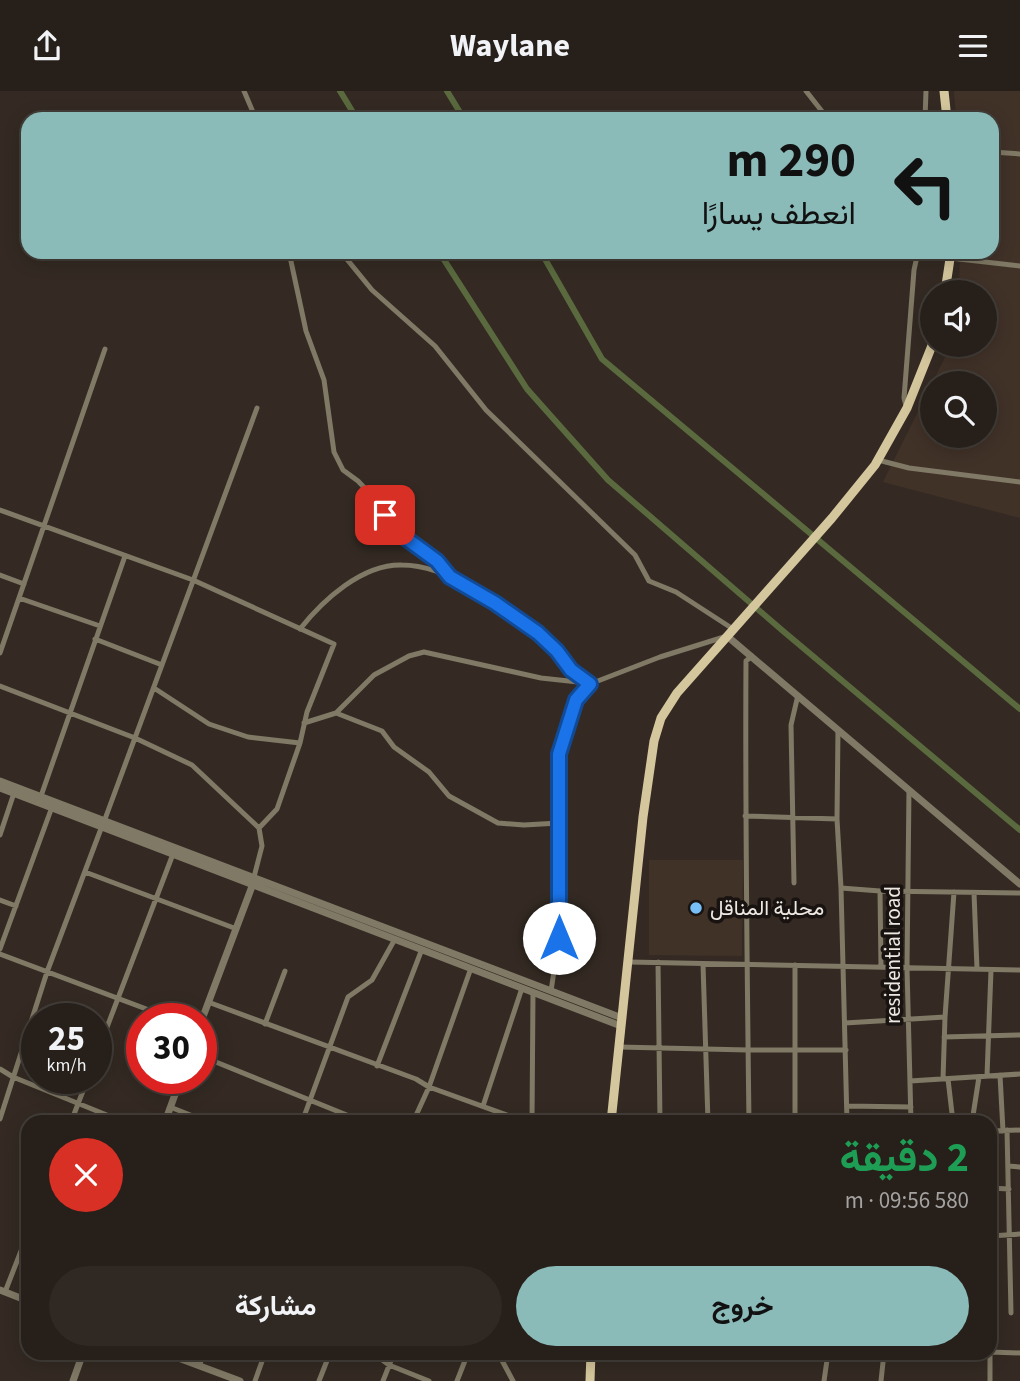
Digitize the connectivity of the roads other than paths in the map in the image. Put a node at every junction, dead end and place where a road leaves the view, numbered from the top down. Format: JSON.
{"nodes":[{"id":1,"x":244,"y":91,"type":"edge"},
{"id":2,"x":806,"y":91,"type":"edge"},
{"id":3,"x":926,"y":91,"type":"edge"},
{"id":4,"x":944,"y":91,"type":"edge"},
{"id":5,"x":254,"y":112,"type":"edge"},
{"id":6,"x":822,"y":112,"type":"edge"},
{"id":7,"x":925,"y":112,"type":"edge"},
{"id":8,"x":946,"y":112,"type":"edge"},
{"id":9,"x":999,"y":152,"type":"edge"},
{"id":10,"x":1020,"y":154,"type":"edge"},
{"id":11,"x":291,"y":259,"type":"edge"},
{"id":12,"x":347,"y":259,"type":"edge"},
{"id":13,"x":917,"y":259,"type":"edge"},
{"id":14,"x":950,"y":259,"type":"edge"},
{"id":15,"x":976,"y":259,"type":"edge"},
{"id":16,"x":1020,"y":266,"type":"edge"},
{"id":17,"x":947,"y":280,"type":"edge"},
{"id":18,"x":105,"y":349,"type":"dead end"},
{"id":19,"x":927,"y":357,"type":"edge"},
{"id":20,"x":257,"y":408,"type":"dead end"},
{"id":21,"x":906,"y":410,"type":"junction"},
{"id":22,"x":878,"y":460,"type":"junction"},
{"id":23,"x":1020,"y":482,"type":"edge"},
{"id":24,"x":0,"y":510,"type":"edge"},
{"id":25,"x":43,"y":527,"type":"junction"},
{"id":26,"x":125,"y":555,"type":"junction"},
{"id":27,"x":0,"y":575,"type":"edge"},
{"id":28,"x":450,"y":577,"type":"junction"},
{"id":29,"x":193,"y":580,"type":"junction"},
{"id":30,"x":24,"y":585,"type":"junction"},
{"id":31,"x":19,"y":598,"type":"junction"},
{"id":32,"x":100,"y":626,"type":"junction"},
{"id":33,"x":300,"y":629,"type":"junction"},
{"id":34,"x":730,"y":633,"type":"junction"},
{"id":35,"x":95,"y":639,"type":"junction"},
{"id":36,"x":0,"y":653,"type":"edge"},
{"id":37,"x":752,"y":656,"type":"junction"},
{"id":38,"x":162,"y":665,"type":"junction"},
{"id":39,"x":590,"y":684,"type":"junction"},
{"id":40,"x":0,"y":686,"type":"edge"},
{"id":41,"x":154,"y":688,"type":"junction"},
{"id":42,"x":798,"y":695,"type":"junction"},
{"id":43,"x":69,"y":713,"type":"junction"},
{"id":44,"x":336,"y":713,"type":"junction"},
{"id":45,"x":304,"y":723,"type":"junction"},
{"id":46,"x":838,"y":729,"type":"junction"},
{"id":47,"x":135,"y":738,"type":"junction"},
{"id":48,"x":300,"y":743,"type":"junction"},
{"id":49,"x":0,"y":781,"type":"edge"},
{"id":50,"x":0,"y":788,"type":"edge"},
{"id":51,"x":909,"y":789,"type":"junction"},
{"id":52,"x":15,"y":793,"type":"junction"},
{"id":53,"x":41,"y":796,"type":"junction"},
{"id":54,"x":51,"y":807,"type":"junction"},
{"id":55,"x":745,"y":816,"type":"junction"},
{"id":56,"x":792,"y":818,"type":"junction"},
{"id":57,"x":837,"y":819,"type":"junction"},
{"id":58,"x":104,"y":823,"type":"junction"},
{"id":59,"x":559,"y":823,"type":"junction"},
{"id":60,"x":259,"y":828,"type":"junction"},
{"id":61,"x":0,"y":835,"type":"edge"},
{"id":62,"x":173,"y":854,"type":"junction"},
{"id":63,"x":85,"y":872,"type":"junction"},
{"id":64,"x":254,"y":881,"type":"junction"},
{"id":65,"x":794,"y":883,"type":"dead end"},
{"id":66,"x":1020,"y":884,"type":"edge"},
{"id":67,"x":841,"y":888,"type":"junction"},
{"id":68,"x":880,"y":891,"type":"junction"},
{"id":69,"x":908,"y":892,"type":"junction"},
{"id":70,"x":954,"y":892,"type":"junction"},
{"id":71,"x":974,"y":893,"type":"junction"},
{"id":72,"x":1020,"y":893,"type":"edge"},
{"id":73,"x":156,"y":899,"type":"junction"},
{"id":74,"x":0,"y":901,"type":"edge"},
{"id":75,"x":16,"y":906,"type":"junction"},
{"id":76,"x":234,"y":928,"type":"junction"},
{"id":77,"x":395,"y":939,"type":"junction"},
{"id":78,"x":0,"y":949,"type":"edge"},
{"id":79,"x":422,"y":949,"type":"junction"},
{"id":80,"x":0,"y":954,"type":"edge"},
{"id":81,"x":629,"y":962,"type":"junction"},
{"id":82,"x":658,"y":963,"type":"junction"},
{"id":83,"x":703,"y":964,"type":"junction"},
{"id":84,"x":795,"y":964,"type":"junction"},
{"id":85,"x":749,"y":965,"type":"junction"},
{"id":86,"x":842,"y":965,"type":"junction"},
{"id":87,"x":881,"y":967,"type":"junction"},
{"id":88,"x":471,"y":968,"type":"junction"},
{"id":89,"x":907,"y":968,"type":"junction"},
{"id":90,"x":950,"y":969,"type":"junction"},
{"id":91,"x":977,"y":969,"type":"junction"},
{"id":92,"x":991,"y":969,"type":"junction"},
{"id":93,"x":1020,"y":970,"type":"edge"},
{"id":94,"x":285,"y":971,"type":"dead end"},
{"id":95,"x":47,"y":972,"type":"junction"},
{"id":96,"x":522,"y":988,"type":"junction"},
{"id":97,"x":551,"y":991,"type":"junction"},
{"id":98,"x":533,"y":992,"type":"junction"},
{"id":99,"x":118,"y":998,"type":"junction"},
{"id":100,"x":208,"y":1002,"type":"joint"},
{"id":101,"x":131,"y":1003,"type":"edge"},
{"id":102,"x":112,"y":1014,"type":"edge"},
{"id":103,"x":945,"y":1017,"type":"junction"},
{"id":104,"x":908,"y":1020,"type":"junction"},
{"id":105,"x":622,"y":1022,"type":"junction"},
{"id":106,"x":845,"y":1023,"type":"junction"},
{"id":107,"x":265,"y":1024,"type":"junction"},
{"id":108,"x":1020,"y":1035,"type":"edge"},
{"id":109,"x":944,"y":1037,"type":"junction"},
{"id":110,"x":988,"y":1037,"type":"junction"},
{"id":111,"x":619,"y":1047,"type":"junction"},
{"id":112,"x":331,"y":1048,"type":"junction"},
{"id":113,"x":657,"y":1048,"type":"junction"},
{"id":114,"x":705,"y":1049,"type":"junction"},
{"id":115,"x":795,"y":1049,"type":"junction"},
{"id":116,"x":748,"y":1050,"type":"junction"},
{"id":117,"x":846,"y":1050,"type":"junction"},
{"id":118,"x":217,"y":1062,"type":"edge"},
{"id":119,"x":377,"y":1066,"type":"junction"},
{"id":120,"x":0,"y":1069,"type":"edge"},
{"id":121,"x":1020,"y":1074,"type":"edge"},
{"id":122,"x":1000,"y":1075,"type":"junction"},
{"id":123,"x":987,"y":1076,"type":"junction"},
{"id":124,"x":13,"y":1077,"type":"junction"},
{"id":125,"x":979,"y":1077,"type":"junction"},
{"id":126,"x":946,"y":1079,"type":"junction"},
{"id":127,"x":910,"y":1081,"type":"junction"},
{"id":128,"x":429,"y":1087,"type":"junction"},
{"id":129,"x":82,"y":1094,"type":"edge"},
{"id":130,"x":175,"y":1094,"type":"edge"},
{"id":131,"x":311,"y":1100,"type":"junction"},
{"id":132,"x":78,"y":1103,"type":"junction"},
{"id":133,"x":483,"y":1106,"type":"junction"},
{"id":134,"x":847,"y":1106,"type":"junction"},
{"id":135,"x":170,"y":1107,"type":"junction"},
{"id":136,"x":911,"y":1107,"type":"junction"},
{"id":137,"x":74,"y":1115,"type":"edge"},
{"id":138,"x":107,"y":1115,"type":"edge"},
{"id":139,"x":167,"y":1115,"type":"edge"},
{"id":140,"x":190,"y":1115,"type":"edge"},
{"id":141,"x":305,"y":1115,"type":"edge"},
{"id":142,"x":345,"y":1115,"type":"edge"},
{"id":143,"x":416,"y":1115,"type":"edge"},
{"id":144,"x":507,"y":1115,"type":"edge"},
{"id":145,"x":532,"y":1115,"type":"edge"},
{"id":146,"x":612,"y":1115,"type":"edge"},
{"id":147,"x":660,"y":1115,"type":"edge"},
{"id":148,"x":708,"y":1115,"type":"edge"},
{"id":149,"x":750,"y":1115,"type":"edge"},
{"id":150,"x":795,"y":1115,"type":"edge"},
{"id":151,"x":846,"y":1115,"type":"edge"},
{"id":152,"x":911,"y":1115,"type":"edge"},
{"id":153,"x":952,"y":1115,"type":"edge"},
{"id":154,"x":973,"y":1115,"type":"edge"},
{"id":155,"x":0,"y":1119,"type":"edge"},
{"id":156,"x":1020,"y":1130,"type":"edge"},
{"id":157,"x":997,"y":1131,"type":"edge"},
{"id":158,"x":1005,"y":1131,"type":"junction"},
{"id":159,"x":1008,"y":1166,"type":"junction"},
{"id":160,"x":1020,"y":1167,"type":"edge"},
{"id":161,"x":997,"y":1188,"type":"edge"},
{"id":162,"x":1009,"y":1189,"type":"junction"},
{"id":163,"x":1020,"y":1234,"type":"edge"},
{"id":164,"x":1010,"y":1235,"type":"junction"},
{"id":165,"x":997,"y":1236,"type":"edge"},
{"id":166,"x":21,"y":1249,"type":"edge"},
{"id":167,"x":1011,"y":1280,"type":"junction"},
{"id":168,"x":1020,"y":1280,"type":"edge"},
{"id":169,"x":3,"y":1291,"type":"edge"},
{"id":170,"x":21,"y":1298,"type":"edge"},
{"id":171,"x":1011,"y":1313,"type":"dead end"},
{"id":172,"x":997,"y":1353,"type":"edge"},
{"id":173,"x":1020,"y":1353,"type":"edge"},
{"id":174,"x":80,"y":1360,"type":"edge"},
{"id":175,"x":183,"y":1360,"type":"edge"},
{"id":176,"x":201,"y":1360,"type":"edge"},
{"id":177,"x":262,"y":1360,"type":"edge"},
{"id":178,"x":327,"y":1360,"type":"edge"},
{"id":179,"x":382,"y":1360,"type":"edge"},
{"id":180,"x":391,"y":1360,"type":"edge"},
{"id":181,"x":465,"y":1360,"type":"edge"},
{"id":182,"x":502,"y":1360,"type":"edge"},
{"id":183,"x":591,"y":1360,"type":"edge"},
{"id":184,"x":827,"y":1360,"type":"edge"},
{"id":185,"x":883,"y":1360,"type":"edge"},
{"id":186,"x":990,"y":1360,"type":"edge"},
{"id":187,"x":199,"y":1366,"type":"junction"},
{"id":188,"x":389,"y":1366,"type":"junction"},
{"id":189,"x":220,"y":1377,"type":"edge"},
{"id":190,"x":73,"y":1381,"type":"edge"},
{"id":191,"x":240,"y":1381,"type":"edge"},
{"id":192,"x":255,"y":1381,"type":"edge"},
{"id":193,"x":319,"y":1381,"type":"edge"},
{"id":194,"x":383,"y":1381,"type":"edge"},
{"id":195,"x":429,"y":1381,"type":"edge"},
{"id":196,"x":457,"y":1381,"type":"edge"},
{"id":197,"x":513,"y":1381,"type":"edge"},
{"id":198,"x":590,"y":1381,"type":"edge"},
{"id":199,"x":824,"y":1381,"type":"edge"},
{"id":200,"x":881,"y":1381,"type":"edge"},
{"id":201,"x":990,"y":1381,"type":"edge"}],
"edges":[{"from":1,"to":5,"type":"street"},
{"from":2,"to":6,"type":"street"},
{"from":3,"to":7,"type":"street"},
{"from":4,"to":8,"type":"main road"},
{"from":9,"to":10,"type":"street"},
{"from":11,"to":28,"type":"street"},
{"from":12,"to":34,"type":"street"},
{"from":13,"to":21,"type":"street"},
{"from":14,"to":17,"type":"main road"},
{"from":15,"to":16,"type":"street"},
{"from":18,"to":25,"type":"street"},
{"from":19,"to":21,"type":"main road"},
{"from":20,"to":29,"type":"street"},
{"from":21,"to":22,"type":"main road"},
{"from":22,"to":23,"type":"street"},
{"from":22,"to":34,"type":"main road"},
{"from":24,"to":25,"type":"street"},
{"from":25,"to":26,"type":"street"},
{"from":25,"to":30,"type":"street"},
{"from":26,"to":29,"type":"street"},
{"from":26,"to":32,"type":"street"},
{"from":27,"to":30,"type":"street"},
{"from":28,"to":33,"type":"street"},
{"from":28,"to":39,"type":"street"},
{"from":29,"to":33,"type":"street"},
{"from":29,"to":38,"type":"street"},
{"from":30,"to":31,"type":"street"},
{"from":31,"to":32,"type":"street"},
{"from":31,"to":36,"type":"street"},
{"from":32,"to":35,"type":"street"},
{"from":33,"to":45,"type":"street"},
{"from":34,"to":37,"type":"street"},
{"from":34,"to":39,"type":"street"},
{"from":34,"to":81,"type":"main road"},
{"from":35,"to":38,"type":"street"},
{"from":35,"to":43,"type":"street"},
{"from":37,"to":42,"type":"street"},
{"from":37,"to":55,"type":"street"},
{"from":38,"to":41,"type":"street"},
{"from":39,"to":44,"type":"street"},
{"from":39,"to":59,"type":"street"},
{"from":40,"to":43,"type":"street"},
{"from":41,"to":47,"type":"street"},
{"from":41,"to":48,"type":"street"},
{"from":42,"to":46,"type":"street"},
{"from":42,"to":56,"type":"street"},
{"from":43,"to":47,"type":"street"},
{"from":43,"to":53,"type":"street"},
{"from":44,"to":45,"type":"street"},
{"from":44,"to":59,"type":"street"},
{"from":45,"to":48,"type":"street"},
{"from":46,"to":51,"type":"street"},
{"from":46,"to":57,"type":"street"},
{"from":47,"to":58,"type":"street"},
{"from":47,"to":60,"type":"street"},
{"from":48,"to":60,"type":"street"},
{"from":49,"to":53,"type":"street"},
{"from":50,"to":52,"type":"street"},
{"from":51,"to":66,"type":"street"},
{"from":51,"to":69,"type":"street","name":"residential road"},
{"from":52,"to":54,"type":"street"},
{"from":52,"to":61,"type":"street"},
{"from":53,"to":58,"type":"street"},
{"from":54,"to":58,"type":"street"},
{"from":54,"to":75,"type":"street"},
{"from":55,"to":56,"type":"street"},
{"from":55,"to":85,"type":"street"},
{"from":56,"to":57,"type":"street"},
{"from":56,"to":65,"type":"street"},
{"from":57,"to":67,"type":"street"},
{"from":58,"to":62,"type":"street"},
{"from":58,"to":63,"type":"street"},
{"from":58,"to":64,"type":"street"},
{"from":59,"to":97,"type":"street"},
{"from":60,"to":64,"type":"street"},
{"from":62,"to":64,"type":"street"},
{"from":62,"to":73,"type":"street"},
{"from":63,"to":73,"type":"street"},
{"from":63,"to":95,"type":"street"},
{"from":64,"to":76,"type":"street"},
{"from":64,"to":77,"type":"street"},
{"from":64,"to":97,"type":"street"},
{"from":67,"to":68,"type":"street"},
{"from":67,"to":86,"type":"street"},
{"from":68,"to":69,"type":"street"},
{"from":68,"to":87,"type":"street"},
{"from":69,"to":70,"type":"street"},
{"from":69,"to":89,"type":"street","name":"residential road"},
{"from":70,"to":71,"type":"street"},
{"from":70,"to":90,"type":"street"},
{"from":71,"to":72,"type":"street"},
{"from":71,"to":91,"type":"street"},
{"from":73,"to":76,"type":"street"},
{"from":73,"to":99,"type":"street"},
{"from":74,"to":75,"type":"street"},
{"from":75,"to":78,"type":"street"},
{"from":76,"to":100,"type":"street"},
{"from":77,"to":79,"type":"street"},
{"from":77,"to":112,"type":"street"},
{"from":79,"to":88,"type":"street"},
{"from":79,"to":119,"type":"street"},
{"from":80,"to":95,"type":"street"},
{"from":81,"to":82,"type":"street"},
{"from":81,"to":105,"type":"main road"},
{"from":82,"to":83,"type":"street"},
{"from":82,"to":113,"type":"street"},
{"from":83,"to":85,"type":"street"},
{"from":83,"to":114,"type":"street"},
{"from":84,"to":85,"type":"street"},
{"from":84,"to":86,"type":"street"},
{"from":84,"to":115,"type":"street"},
{"from":85,"to":116,"type":"street"},
{"from":86,"to":87,"type":"street"},
{"from":86,"to":106,"type":"street"},
{"from":87,"to":89,"type":"street"},
{"from":88,"to":96,"type":"street"},
{"from":88,"to":128,"type":"street"},
{"from":89,"to":90,"type":"street"},
{"from":89,"to":104,"type":"street","name":"residential road"},
{"from":90,"to":91,"type":"street"},
{"from":90,"to":103,"type":"street"},
{"from":91,"to":92,"type":"street"},
{"from":92,"to":93,"type":"street"},
{"from":92,"to":110,"type":"street"},
{"from":94,"to":107,"type":"street"},
{"from":95,"to":99,"type":"street"},
{"from":95,"to":124,"type":"street"},
{"from":96,"to":98,"type":"street"},
{"from":96,"to":133,"type":"street"},
{"from":97,"to":105,"type":"street"},
{"from":98,"to":105,"type":"street"},
{"from":98,"to":145,"type":"street"},
{"from":99,"to":101,"type":"street"},
{"from":99,"to":102,"type":"street"},
{"from":100,"to":107,"type":"street"},
{"from":103,"to":104,"type":"street"},
{"from":103,"to":109,"type":"street"},
{"from":104,"to":106,"type":"street"},
{"from":104,"to":127,"type":"street","name":"residential road"},
{"from":105,"to":111,"type":"main road"},
{"from":106,"to":117,"type":"street"},
{"from":107,"to":112,"type":"street"},
{"from":108,"to":110,"type":"street"},
{"from":109,"to":110,"type":"street"},
{"from":109,"to":126,"type":"street"},
{"from":110,"to":123,"type":"street"},
{"from":111,"to":113,"type":"street"},
{"from":111,"to":146,"type":"main road"},
{"from":112,"to":119,"type":"street"},
{"from":112,"to":131,"type":"street"},
{"from":113,"to":114,"type":"street"},
{"from":113,"to":147,"type":"street"},
{"from":114,"to":116,"type":"street"},
{"from":114,"to":148,"type":"street"},
{"from":115,"to":116,"type":"street"},
{"from":115,"to":117,"type":"street"},
{"from":115,"to":150,"type":"street"},
{"from":116,"to":149,"type":"street"},
{"from":117,"to":134,"type":"street"},
{"from":118,"to":131,"type":"street"},
{"from":119,"to":128,"type":"street"},
{"from":120,"to":124,"type":"street"},
{"from":121,"to":122,"type":"street"},
{"from":122,"to":123,"type":"street"},
{"from":122,"to":158,"type":"street"},
{"from":123,"to":125,"type":"street"},
{"from":124,"to":132,"type":"street"},
{"from":124,"to":155,"type":"street"},
{"from":125,"to":126,"type":"street"},
{"from":125,"to":154,"type":"street"},
{"from":126,"to":127,"type":"street"},
{"from":126,"to":153,"type":"street"},
{"from":127,"to":136,"type":"street","name":"residential road"},
{"from":128,"to":133,"type":"street"},
{"from":128,"to":143,"type":"street"},
{"from":129,"to":132,"type":"street"},
{"from":130,"to":135,"type":"street"},
{"from":131,"to":141,"type":"street"},
{"from":131,"to":142,"type":"street"},
{"from":132,"to":137,"type":"street"},
{"from":132,"to":138,"type":"street"},
{"from":133,"to":144,"type":"street"},
{"from":134,"to":136,"type":"street"},
{"from":134,"to":151,"type":"street"},
{"from":135,"to":139,"type":"street"},
{"from":135,"to":140,"type":"street"},
{"from":136,"to":152,"type":"street","name":"residential road"},
{"from":156,"to":158,"type":"street"},
{"from":157,"to":158,"type":"street"},
{"from":158,"to":159,"type":"street"},
{"from":159,"to":160,"type":"street"},
{"from":159,"to":162,"type":"street"},
{"from":161,"to":162,"type":"street"},
{"from":162,"to":164,"type":"street"},
{"from":163,"to":164,"type":"street"},
{"from":164,"to":165,"type":"street"},
{"from":164,"to":167,"type":"street"},
{"from":166,"to":169,"type":"street"},
{"from":167,"to":168,"type":"street"},
{"from":167,"to":171,"type":"street"},
{"from":169,"to":170,"type":"street"},
{"from":172,"to":173,"type":"street"},
{"from":174,"to":190,"type":"street"},
{"from":175,"to":187,"type":"street"},
{"from":176,"to":187,"type":"street"},
{"from":177,"to":192,"type":"street"},
{"from":178,"to":193,"type":"street"},
{"from":179,"to":188,"type":"street"},
{"from":180,"to":188,"type":"street"},
{"from":181,"to":196,"type":"street"},
{"from":182,"to":197,"type":"street"},
{"from":183,"to":198,"type":"main road"},
{"from":184,"to":199,"type":"street"},
{"from":185,"to":200,"type":"street"},
{"from":186,"to":201,"type":"street"},
{"from":187,"to":189,"type":"street"},
{"from":188,"to":194,"type":"street"},
{"from":188,"to":195,"type":"street"},
{"from":189,"to":191,"type":"street"}]}
